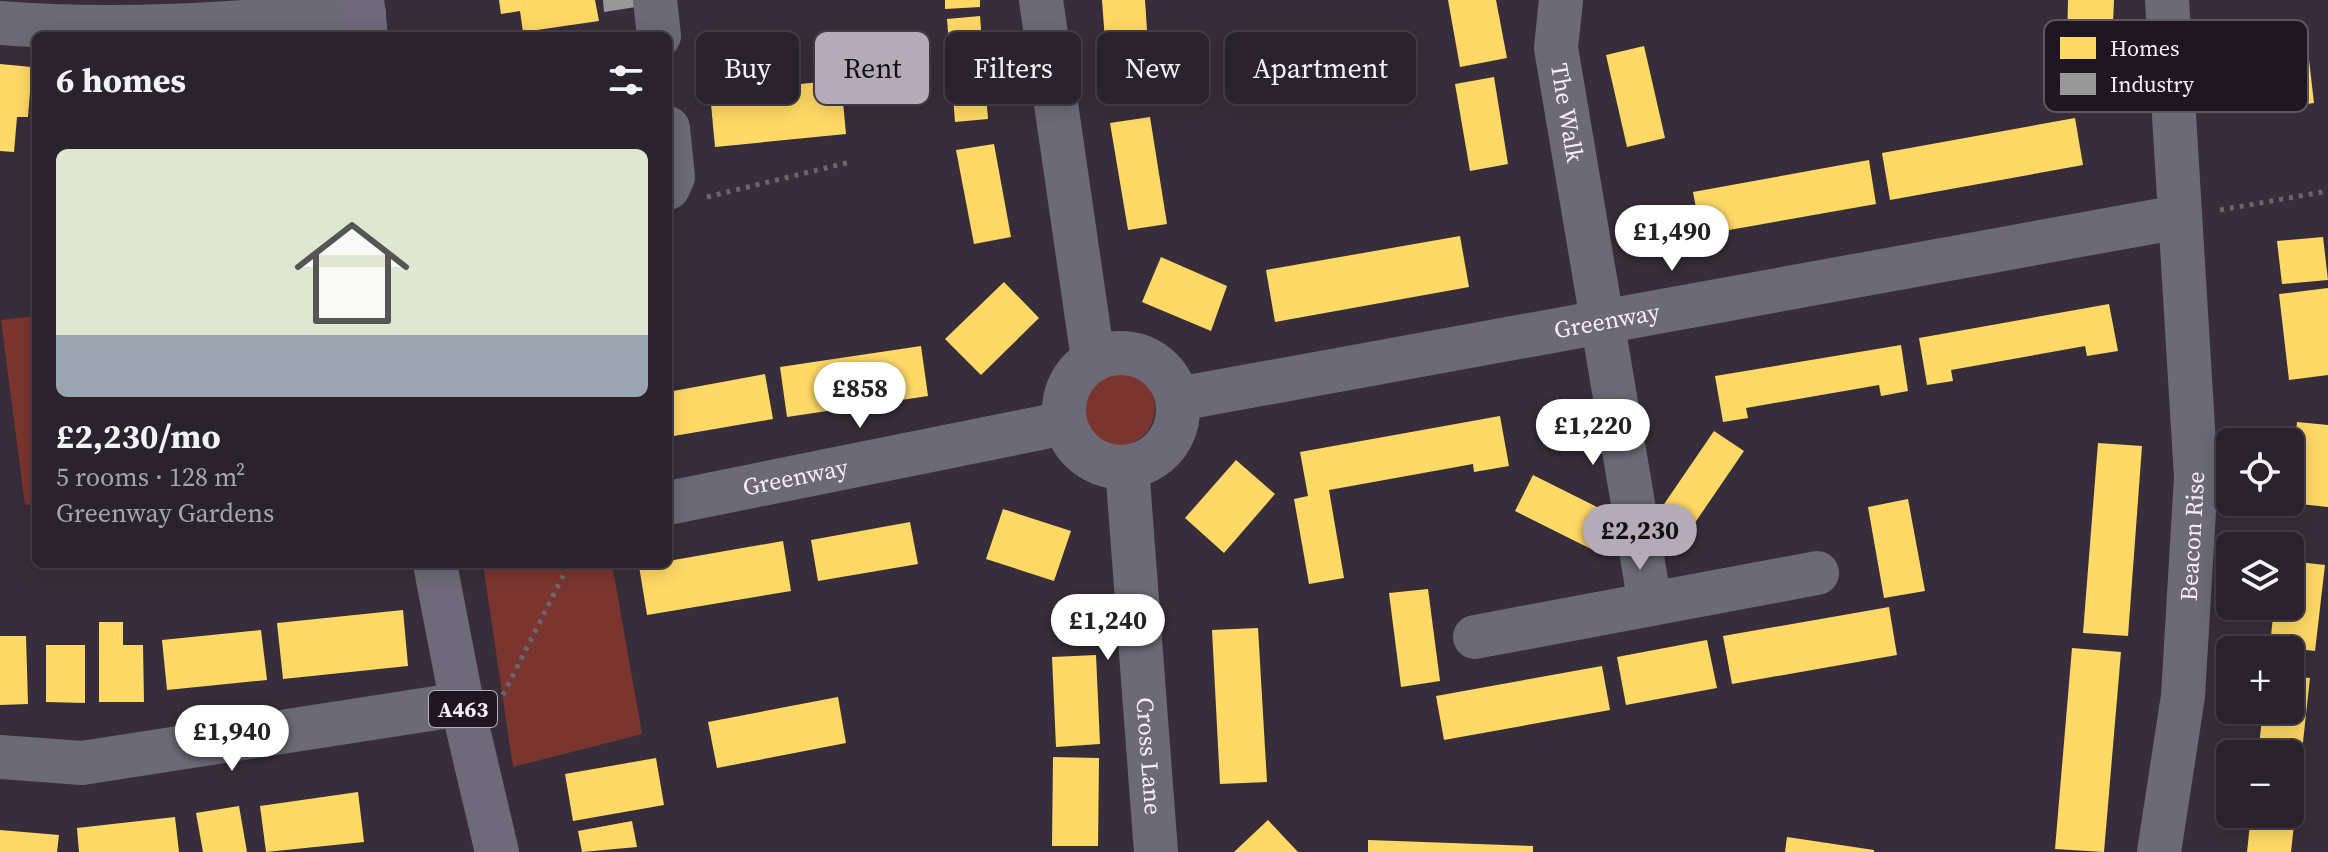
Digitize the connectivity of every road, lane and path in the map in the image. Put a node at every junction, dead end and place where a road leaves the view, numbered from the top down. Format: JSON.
{"nodes":[{"id":1,"x":655,"y":0,"type":"edge"},
{"id":2,"x":1041,"y":0,"type":"edge"},
{"id":3,"x":1561,"y":0,"type":"edge"},
{"id":4,"x":2167,"y":0,"type":"edge"},
{"id":5,"x":364,"y":16,"type":"edge"},
{"id":6,"x":2168,"y":20,"type":"edge"},
{"id":7,"x":0,"y":23,"type":"edge"},
{"id":8,"x":264,"y":28,"type":"edge"},
{"id":9,"x":659,"y":32,"type":"edge"},
{"id":10,"x":2173,"y":112,"type":"edge"},
{"id":11,"x":850,"y":162,"type":"dead end"},
{"id":12,"x":672,"y":167,"type":"edge"},
{"id":13,"x":2328,"y":191,"type":"edge"},
{"id":14,"x":683,"y":194,"type":"edge"},
{"id":15,"x":2179,"y":217,"type":"junction"},
{"id":16,"x":1604,"y":320,"type":"junction"},
{"id":17,"x":1093,"y":359,"type":"junction"},
{"id":18,"x":1178,"y":399,"type":"junction"},
{"id":19,"x":1065,"y":423,"type":"junction"},
{"id":20,"x":1127,"y":467,"type":"junction"},
{"id":21,"x":672,"y":502,"type":"edge"},
{"id":22,"x":436,"y":568,"type":"edge"},
{"id":23,"x":566,"y":568,"type":"edge"},
{"id":24,"x":1817,"y":573,"type":"dead end"},
{"id":25,"x":1650,"y":604,"type":"junction"},
{"id":26,"x":1475,"y":637,"type":"dead end"},
{"id":27,"x":482,"y":700,"type":"junction"},
{"id":28,"x":0,"y":757,"type":"edge"},
{"id":29,"x":497,"y":852,"type":"edge"},
{"id":30,"x":1156,"y":852,"type":"edge"},
{"id":31,"x":2159,"y":852,"type":"edge"}],
"edges":[{"from":1,"to":9,"type":"street"},
{"from":2,"to":17,"type":"street"},
{"from":3,"to":16,"type":"street","name":"The Walk"},
{"from":4,"to":6,"type":"street","name":"Beacon Rise"},
{"from":5,"to":8,"type":"street"},
{"from":7,"to":8,"type":"street"},
{"from":10,"to":15,"type":"street","name":"Beacon Rise"},
{"from":11,"to":14,"type":"path"},
{"from":12,"to":14,"type":"street"},
{"from":13,"to":15,"type":"path"},
{"from":15,"to":16,"type":"street","name":"Greenway"},
{"from":15,"to":31,"type":"street","name":"Beacon Rise"},
{"from":16,"to":18,"type":"street","name":"Greenway"},
{"from":16,"to":25,"type":"street","name":"The Walk"},
{"from":17,"to":18,"type":"street"},
{"from":17,"to":19,"type":"street"},
{"from":18,"to":20,"type":"street"},
{"from":19,"to":20,"type":"street"},
{"from":19,"to":21,"type":"street","name":"Greenway"},
{"from":20,"to":30,"type":"street","name":"Cross Lane"},
{"from":22,"to":27,"type":"main road","number":"A463"},
{"from":23,"to":27,"type":"path"},
{"from":24,"to":25,"type":"street"},
{"from":25,"to":26,"type":"street"},
{"from":27,"to":28,"type":"street"},
{"from":27,"to":29,"type":"main road","number":"A463"}]}
